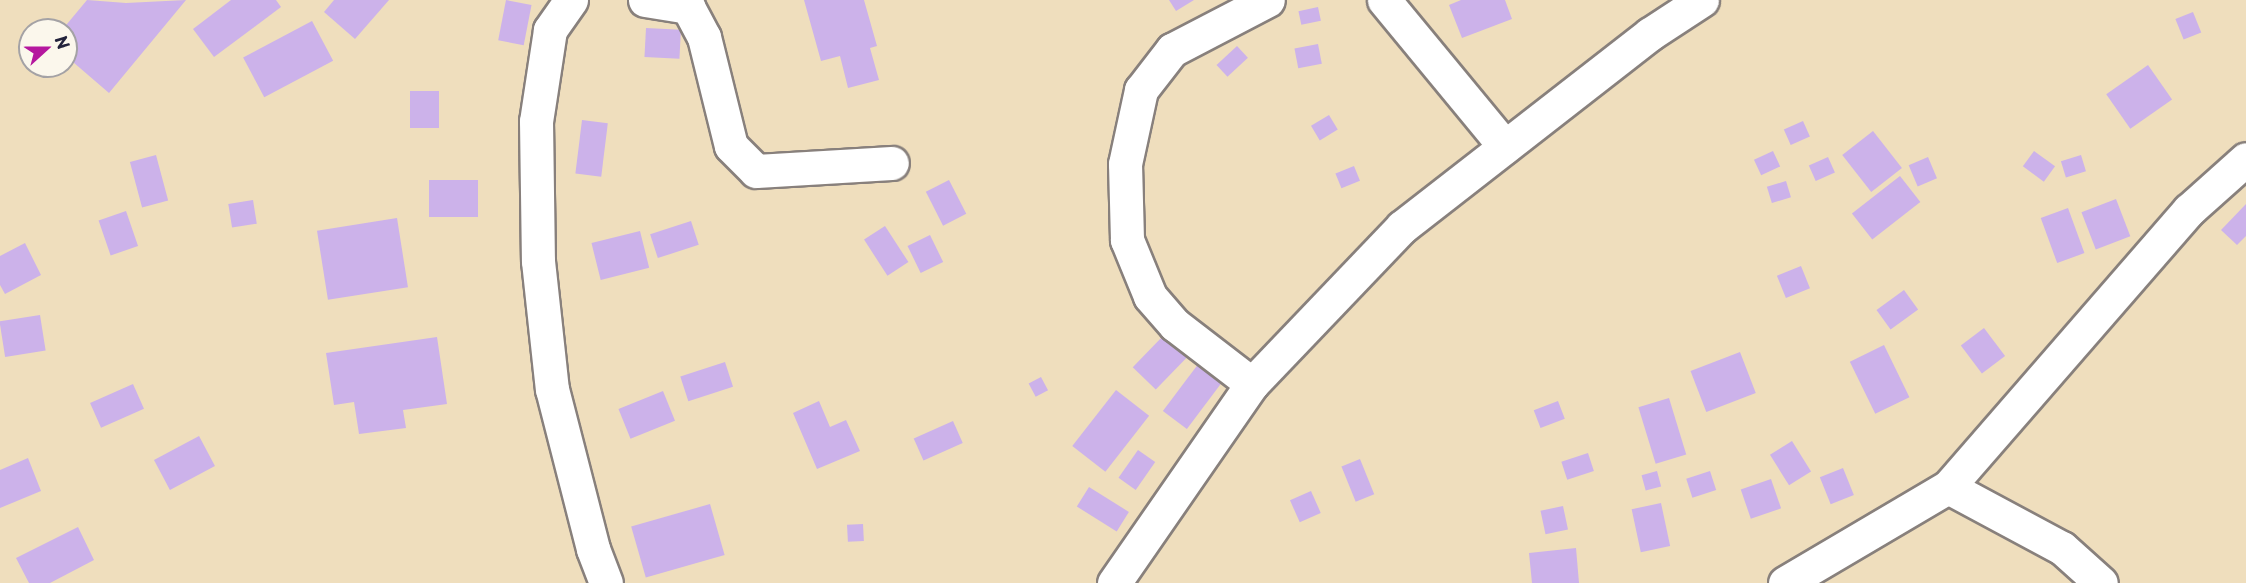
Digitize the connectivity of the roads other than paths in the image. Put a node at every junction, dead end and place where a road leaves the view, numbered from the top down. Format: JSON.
{"nodes":[{"id":1,"x":571,"y":0,"type":"edge"},
{"id":2,"x":645,"y":0,"type":"edge"},
{"id":3,"x":1268,"y":0,"type":"edge"},
{"id":4,"x":1384,"y":0,"type":"edge"},
{"id":5,"x":1702,"y":0,"type":"edge"},
{"id":6,"x":1505,"y":147,"type":"junction"},
{"id":7,"x":2246,"y":159,"type":"edge"},
{"id":8,"x":892,"y":163,"type":"dead end"},
{"id":9,"x":1252,"y":384,"type":"junction"},
{"id":10,"x":1948,"y":487,"type":"junction"},
{"id":11,"x":606,"y":583,"type":"edge"},
{"id":12,"x":1114,"y":583,"type":"edge"},
{"id":13,"x":1785,"y":583,"type":"edge"},
{"id":14,"x":2101,"y":583,"type":"edge"}],
"edges":[{"from":1,"to":11,"type":"street"},
{"from":2,"to":8,"type":"street"},
{"from":3,"to":9,"type":"street"},
{"from":4,"to":6,"type":"street"},
{"from":5,"to":6,"type":"street"},
{"from":6,"to":9,"type":"street"},
{"from":7,"to":10,"type":"street"},
{"from":9,"to":12,"type":"street"},
{"from":10,"to":13,"type":"street"},
{"from":10,"to":14,"type":"street"}]}
